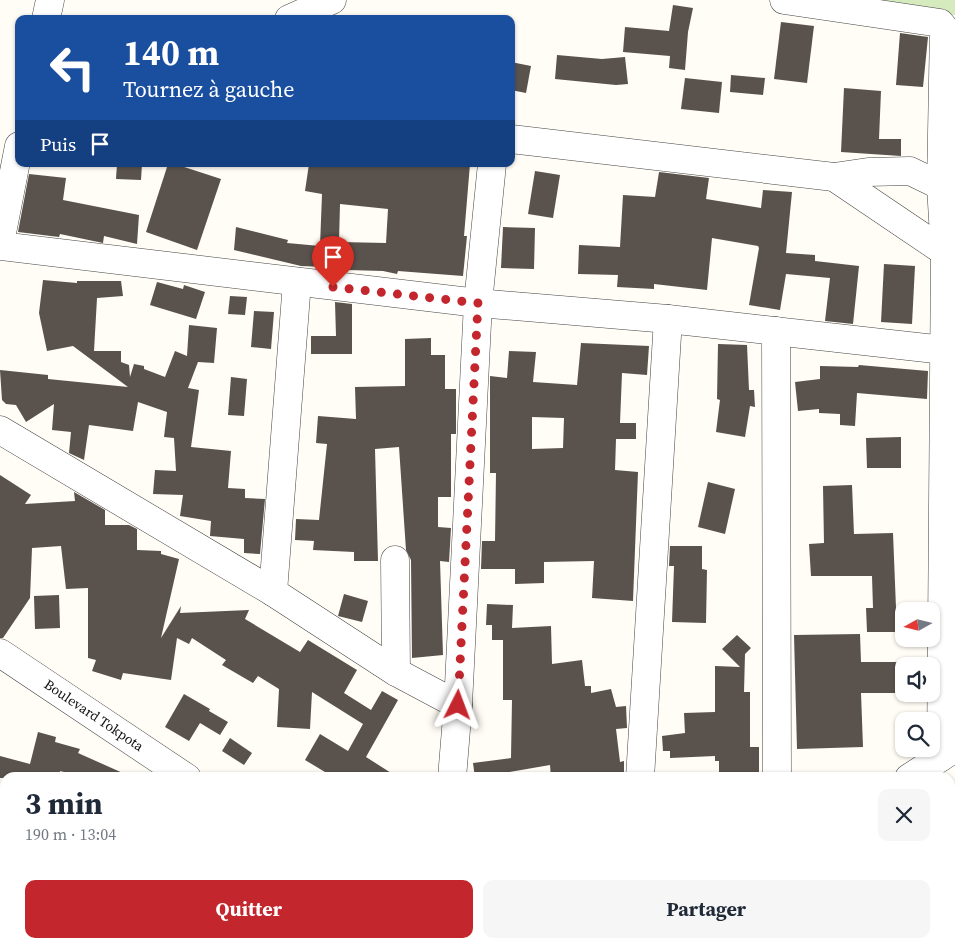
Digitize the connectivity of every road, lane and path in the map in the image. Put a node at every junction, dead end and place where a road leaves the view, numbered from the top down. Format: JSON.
{"nodes":[{"id":1,"x":50,"y":0,"type":"edge"},
{"id":2,"x":332,"y":0,"type":"edge"},
{"id":3,"x":784,"y":0,"type":"edge"},
{"id":4,"x":47,"y":15,"type":"edge"},
{"id":5,"x":298,"y":15,"type":"edge"},
{"id":6,"x":515,"y":139,"type":"edge"},
{"id":7,"x":15,"y":167,"type":"edge"},
{"id":8,"x":492,"y":167,"type":"edge"},
{"id":9,"x":834,"y":177,"type":"junction"},
{"id":10,"x":941,"y":186,"type":"junction"},
{"id":11,"x":0,"y":244,"type":"edge"},
{"id":12,"x":945,"y":252,"type":"junction"},
{"id":13,"x":297,"y":282,"type":"junction"},
{"id":14,"x":478,"y":303,"type":"junction"},
{"id":15,"x":668,"y":319,"type":"junction"},
{"id":16,"x":776,"y":331,"type":"junction"},
{"id":17,"x":948,"y":341,"type":"edge"},
{"id":18,"x":0,"y":430,"type":"edge"},
{"id":19,"x":395,"y":560,"type":"dead end"},
{"id":20,"x":273,"y":592,"type":"junction"},
{"id":21,"x":0,"y":653,"type":"edge"},
{"id":22,"x":396,"y":672,"type":"junction"},
{"id":23,"x":458,"y":705,"type":"junction"},
{"id":24,"x":948,"y":752,"type":"edge"},
{"id":25,"x":178,"y":772,"type":"edge"},
{"id":26,"x":452,"y":772,"type":"edge"},
{"id":27,"x":640,"y":772,"type":"edge"},
{"id":28,"x":777,"y":772,"type":"edge"},
{"id":29,"x":918,"y":772,"type":"edge"}],
"edges":[{"from":1,"to":4,"type":"street"},
{"from":2,"to":5,"type":"street"},
{"from":3,"to":10,"type":"street"},
{"from":6,"to":9,"type":"street"},
{"from":7,"to":11,"type":"street"},
{"from":8,"to":14,"type":"street"},
{"from":9,"to":10,"type":"street"},
{"from":9,"to":12,"type":"street"},
{"from":10,"to":12,"type":"street"},
{"from":11,"to":13,"type":"street"},
{"from":12,"to":17,"type":"street"},
{"from":13,"to":14,"type":"street"},
{"from":13,"to":20,"type":"street"},
{"from":14,"to":15,"type":"street"},
{"from":14,"to":23,"type":"street"},
{"from":15,"to":16,"type":"street"},
{"from":15,"to":27,"type":"street"},
{"from":16,"to":17,"type":"street"},
{"from":16,"to":28,"type":"street"},
{"from":17,"to":24,"type":"street"},
{"from":18,"to":20,"type":"street"},
{"from":19,"to":22,"type":"street"},
{"from":20,"to":22,"type":"street"},
{"from":21,"to":25,"type":"street","name":"Boulevard Tokpota"},
{"from":22,"to":23,"type":"street"},
{"from":23,"to":26,"type":"street"},
{"from":24,"to":29,"type":"street"}]}
